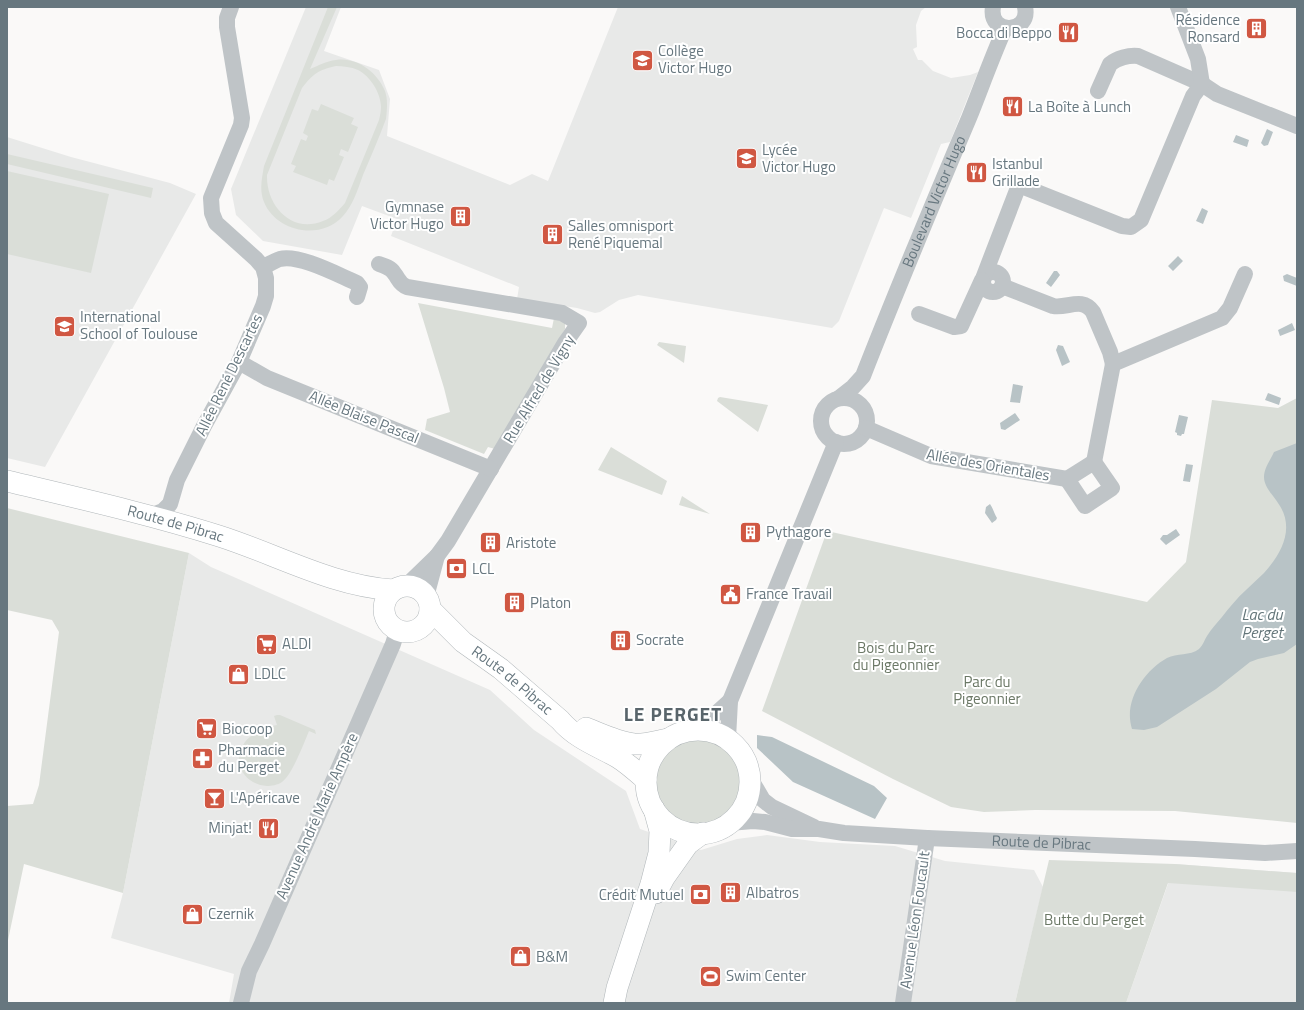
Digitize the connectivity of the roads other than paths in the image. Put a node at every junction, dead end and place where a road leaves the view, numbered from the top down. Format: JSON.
{"nodes":[{"id":1,"x":231,"y":7,"type":"edge"},
{"id":2,"x":1025,"y":7,"type":"edge"},
{"id":3,"x":1178,"y":7,"type":"edge"},
{"id":4,"x":991,"y":8,"type":"edge"},
{"id":5,"x":1005,"y":28,"type":"junction"},
{"id":6,"x":1202,"y":84,"type":"junction"},
{"id":7,"x":1098,"y":91,"type":"dead end"},
{"id":8,"x":1296,"y":126,"type":"edge"},
{"id":9,"x":379,"y":264,"type":"dead end"},
{"id":10,"x":263,"y":267,"type":"junction"},
{"id":11,"x":1245,"y":274,"type":"dead end"},
{"id":12,"x":983,"y":278,"type":"junction"},
{"id":13,"x":357,"y":297,"type":"dead end"},
{"id":14,"x":919,"y":314,"type":"dead end"},
{"id":15,"x":239,"y":362,"type":"junction"},
{"id":16,"x":1113,"y":364,"type":"junction"},
{"id":17,"x":863,"y":376,"type":"junction"},
{"id":18,"x":839,"y":398,"type":"junction"},
{"id":19,"x":862,"y":407,"type":"junction"},
{"id":20,"x":866,"y":428,"type":"junction"},
{"id":21,"x":836,"y":442,"type":"junction"},
{"id":22,"x":1094,"y":462,"type":"junction"},
{"id":23,"x":491,"y":469,"type":"junction"},
{"id":24,"x":1067,"y":479,"type":"junction"},
{"id":25,"x":7,"y":481,"type":"edge"},
{"id":26,"x":150,"y":516,"type":"junction"},
{"id":27,"x":437,"y":556,"type":"junction"},
{"id":28,"x":339,"y":580,"type":"junction"},
{"id":29,"x":400,"y":588,"type":"junction"},
{"id":30,"x":428,"y":603,"type":"junction"},
{"id":31,"x":383,"y":610,"type":"junction"},
{"id":32,"x":407,"y":631,"type":"junction"},
{"id":33,"x":463,"y":642,"type":"junction"},
{"id":34,"x":730,"y":701,"type":"junction"},
{"id":35,"x":560,"y":720,"type":"junction"},
{"id":36,"x":695,"y":730,"type":"junction"},
{"id":37,"x":728,"y":738,"type":"junction"},
{"id":38,"x":668,"y":739,"type":"junction"},
{"id":39,"x":750,"y":778,"type":"junction"},
{"id":40,"x":646,"y":780,"type":"junction"},
{"id":41,"x":654,"y":809,"type":"junction"},
{"id":42,"x":729,"y":823,"type":"junction"},
{"id":43,"x":819,"y":829,"type":"junction"},
{"id":44,"x":703,"y":833,"type":"junction"},
{"id":45,"x":927,"y":838,"type":"junction"},
{"id":46,"x":1297,"y":851,"type":"edge"},
{"id":47,"x":1265,"y":853,"type":"junction"},
{"id":48,"x":1297,"y":858,"type":"edge"},
{"id":49,"x":631,"y":944,"type":"junction"},
{"id":50,"x":241,"y":1003,"type":"edge"},
{"id":51,"x":614,"y":1003,"type":"edge"},
{"id":52,"x":903,"y":1003,"type":"edge"}],
"edges":[{"from":1,"to":10,"type":"street"},
{"from":2,"to":5,"type":"street"},
{"from":3,"to":6,"type":"street"},
{"from":4,"to":5,"type":"street"},
{"from":5,"to":17,"type":"street","name":"Boulevard Victor Hugo"},
{"from":6,"to":7,"type":"street"},
{"from":6,"to":8,"type":"street"},
{"from":6,"to":12,"type":"street"},
{"from":9,"to":23,"type":"street","name":"Rue Alfred de Vigny"},
{"from":10,"to":13,"type":"street"},
{"from":10,"to":15,"type":"street","name":"Allée René Descartes"},
{"from":11,"to":16,"type":"street"},
{"from":12,"to":14,"type":"street"},
{"from":12,"to":16,"type":"street"},
{"from":15,"to":23,"type":"street","name":"Allée Blaise Pascal"},
{"from":15,"to":26,"type":"street","name":"Allée René Descartes"},
{"from":16,"to":22,"type":"street"},
{"from":17,"to":18,"type":"street","name":"Boulevard Victor Hugo"},
{"from":17,"to":19,"type":"street","name":"Boulevard Victor Hugo"},
{"from":18,"to":19,"type":"street"},
{"from":18,"to":21,"type":"street"},
{"from":19,"to":20,"type":"street"},
{"from":20,"to":21,"type":"street"},
{"from":20,"to":24,"type":"street","name":"Allée des Orientales"},
{"from":21,"to":34,"type":"street"},
{"from":22,"to":24,"type":"street"},
{"from":22,"to":24,"type":"street"},
{"from":23,"to":27,"type":"street","name":"Rue Alfred de Vigny"},
{"from":25,"to":26,"type":"main road","name":"Route de Pibrac"},
{"from":26,"to":28,"type":"main road","name":"Route de Pibrac"},
{"from":27,"to":29,"type":"street","name":"Rue Alfred de Vigny"},
{"from":27,"to":30,"type":"street","name":"Rue Alfred de Vigny"},
{"from":28,"to":29,"type":"main road","name":"Route de Pibrac"},
{"from":28,"to":31,"type":"main road","name":"Route de Pibrac"},
{"from":29,"to":30,"type":"main road"},
{"from":29,"to":31,"type":"main road"},
{"from":30,"to":32,"type":"main road"},
{"from":30,"to":33,"type":"main road","name":"Route de Pibrac"},
{"from":31,"to":32,"type":"main road"},
{"from":32,"to":33,"type":"main road","name":"Route de Pibrac"},
{"from":32,"to":50,"type":"street","name":"Avenue André Marie Ampère"},
{"from":33,"to":35,"type":"main road","name":"Route de Pibrac"},
{"from":34,"to":36,"type":"street"},
{"from":34,"to":37,"type":"street"},
{"from":35,"to":38,"type":"main road","name":"Route de Pibrac"},
{"from":35,"to":40,"type":"main road","name":"Route de Pibrac"},
{"from":36,"to":37,"type":"main road"},
{"from":36,"to":38,"type":"main road"},
{"from":37,"to":39,"type":"main road"},
{"from":38,"to":40,"type":"main road"},
{"from":39,"to":42,"type":"main road"},
{"from":39,"to":43,"type":"street","name":"Route de Pibrac"},
{"from":40,"to":41,"type":"main road"},
{"from":41,"to":44,"type":"main road"},
{"from":41,"to":49,"type":"main road"},
{"from":42,"to":43,"type":"street","name":"Route de Pibrac"},
{"from":42,"to":44,"type":"main road"},
{"from":43,"to":45,"type":"street","name":"Route de Pibrac"},
{"from":44,"to":49,"type":"main road"},
{"from":45,"to":47,"type":"street","name":"Route de Pibrac"},
{"from":45,"to":52,"type":"street","name":"Avenue Léon Foucault"},
{"from":46,"to":47,"type":"street","name":"Route de Pibrac"},
{"from":47,"to":48,"type":"street","name":"Route de Pibrac"},
{"from":49,"to":51,"type":"main road"}]}
